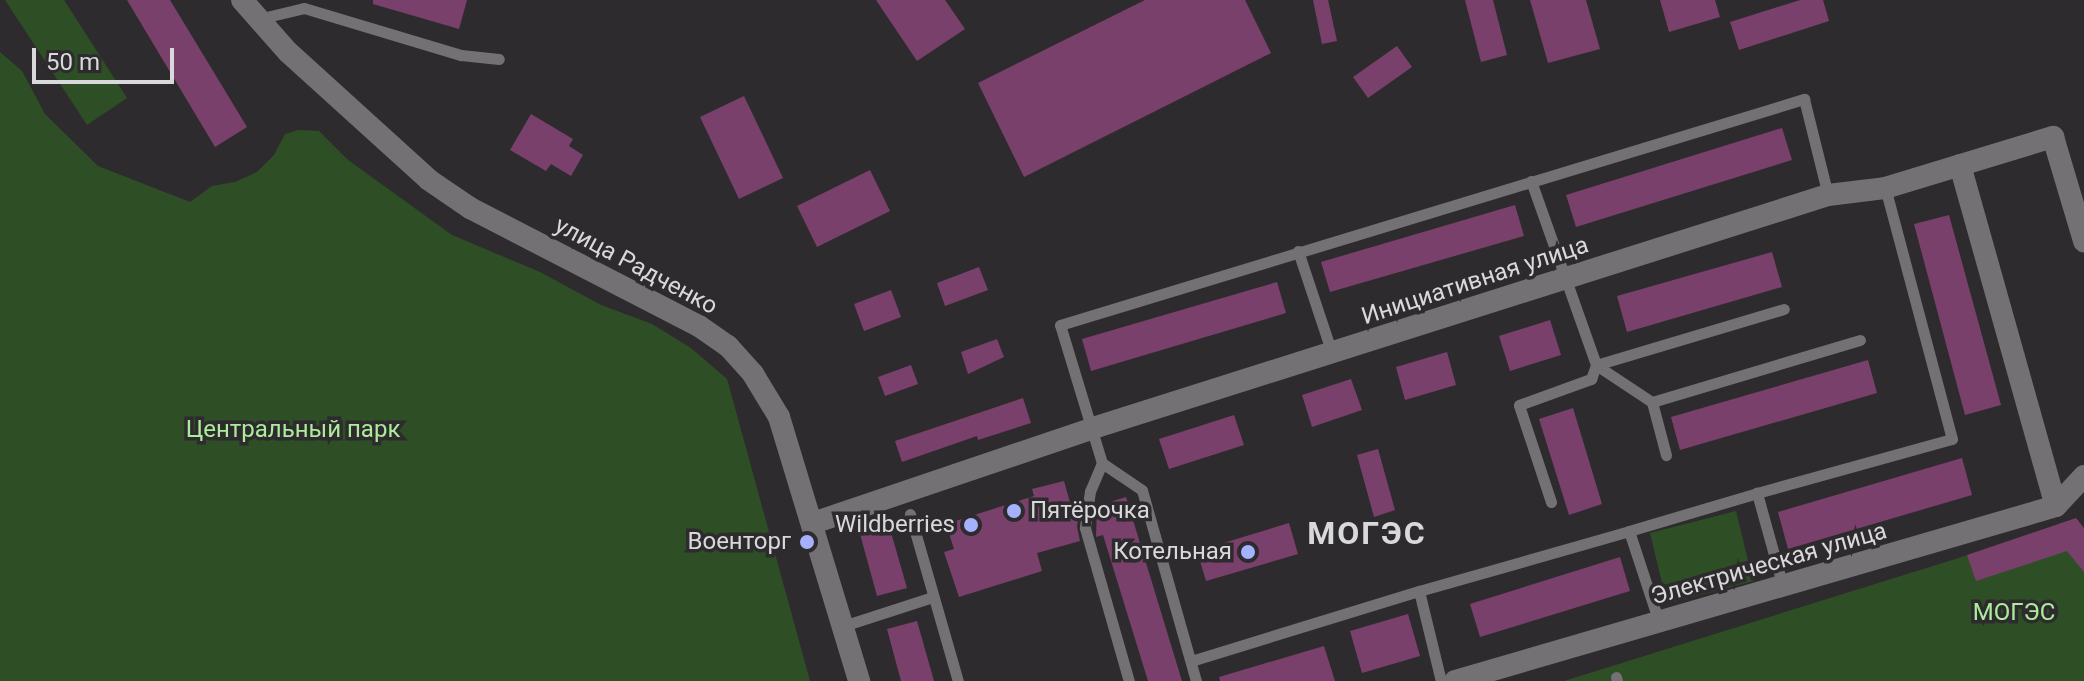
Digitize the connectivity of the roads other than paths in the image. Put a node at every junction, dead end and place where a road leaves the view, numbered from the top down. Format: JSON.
{"nodes":[{"id":1,"x":242,"y":0,"type":"edge"},
{"id":2,"x":258,"y":19,"type":"junction"},
{"id":3,"x":499,"y":59,"type":"dead end"},
{"id":4,"x":1960,"y":165,"type":"junction"},
{"id":5,"x":1531,"y":181,"type":"junction"},
{"id":6,"x":1885,"y":188,"type":"junction"},
{"id":7,"x":1828,"y":195,"type":"junction"},
{"id":8,"x":2084,"y":241,"type":"edge"},
{"id":9,"x":1298,"y":251,"type":"junction"},
{"id":10,"x":1565,"y":278,"type":"junction"},
{"id":11,"x":1784,"y":309,"type":"dead end"},
{"id":12,"x":1860,"y":340,"type":"dead end"},
{"id":13,"x":1333,"y":354,"type":"junction"},
{"id":14,"x":1596,"y":365,"type":"junction"},
{"id":15,"x":1652,"y":402,"type":"junction"},
{"id":16,"x":1090,"y":429,"type":"junction"},
{"id":17,"x":1666,"y":455,"type":"dead end"},
{"id":18,"x":1102,"y":463,"type":"junction"},
{"id":19,"x":2084,"y":476,"type":"edge"},
{"id":20,"x":1757,"y":493,"type":"junction"},
{"id":21,"x":1551,"y":502,"type":"dead end"},
{"id":22,"x":2056,"y":506,"type":"junction"},
{"id":23,"x":910,"y":514,"type":"dead end"},
{"id":24,"x":813,"y":523,"type":"junction"},
{"id":25,"x":1629,"y":531,"type":"junction"},
{"id":26,"x":1784,"y":588,"type":"junction"},
{"id":27,"x":1419,"y":591,"type":"junction"},
{"id":28,"x":933,"y":597,"type":"junction"},
{"id":29,"x":1659,"y":622,"type":"junction"},
{"id":30,"x":843,"y":626,"type":"junction"},
{"id":31,"x":1191,"y":661,"type":"junction"},
{"id":32,"x":859,"y":681,"type":"edge"},
{"id":33,"x":958,"y":681,"type":"edge"},
{"id":34,"x":1129,"y":681,"type":"edge"},
{"id":35,"x":1196,"y":681,"type":"edge"},
{"id":36,"x":1441,"y":681,"type":"edge"},
{"id":37,"x":1455,"y":681,"type":"edge"}],
"edges":[{"from":1,"to":2,"type":"street","name":"улица Радченко"},
{"from":2,"to":3,"type":"lane"},
{"from":2,"to":24,"type":"street","name":"улица Радченко"},
{"from":4,"to":6,"type":"street","name":"Инициативная улица"},
{"from":4,"to":8,"type":"street","name":"Инициативная улица"},
{"from":4,"to":22,"type":"street"},
{"from":5,"to":7,"type":"lane"},
{"from":5,"to":9,"type":"lane"},
{"from":5,"to":10,"type":"lane"},
{"from":6,"to":7,"type":"street","name":"Инициативная улица"},
{"from":6,"to":20,"type":"lane"},
{"from":7,"to":10,"type":"street","name":"Инициативная улица"},
{"from":9,"to":13,"type":"lane"},
{"from":9,"to":16,"type":"lane"},
{"from":10,"to":13,"type":"street","name":"Инициативная улица"},
{"from":10,"to":14,"type":"lane"},
{"from":11,"to":14,"type":"lane"},
{"from":12,"to":15,"type":"lane"},
{"from":13,"to":16,"type":"street","name":"Инициативная улица"},
{"from":14,"to":15,"type":"lane"},
{"from":14,"to":21,"type":"lane"},
{"from":15,"to":17,"type":"lane"},
{"from":16,"to":18,"type":"lane"},
{"from":16,"to":24,"type":"street","name":"Инициативная улица"},
{"from":18,"to":31,"type":"lane"},
{"from":18,"to":34,"type":"lane"},
{"from":19,"to":22,"type":"street"},
{"from":20,"to":25,"type":"lane"},
{"from":20,"to":26,"type":"lane"},
{"from":22,"to":26,"type":"street","name":"Электрическая улица"},
{"from":23,"to":28,"type":"lane"},
{"from":24,"to":30,"type":"street","name":"улица Радченко"},
{"from":25,"to":27,"type":"lane"},
{"from":25,"to":29,"type":"lane"},
{"from":26,"to":29,"type":"street","name":"Электрическая улица"},
{"from":27,"to":31,"type":"lane"},
{"from":27,"to":36,"type":"lane"},
{"from":28,"to":30,"type":"lane"},
{"from":28,"to":33,"type":"lane"},
{"from":29,"to":37,"type":"street","name":"Электрическая улица"},
{"from":30,"to":32,"type":"street","name":"улица Радченко"},
{"from":31,"to":35,"type":"lane"}]}
